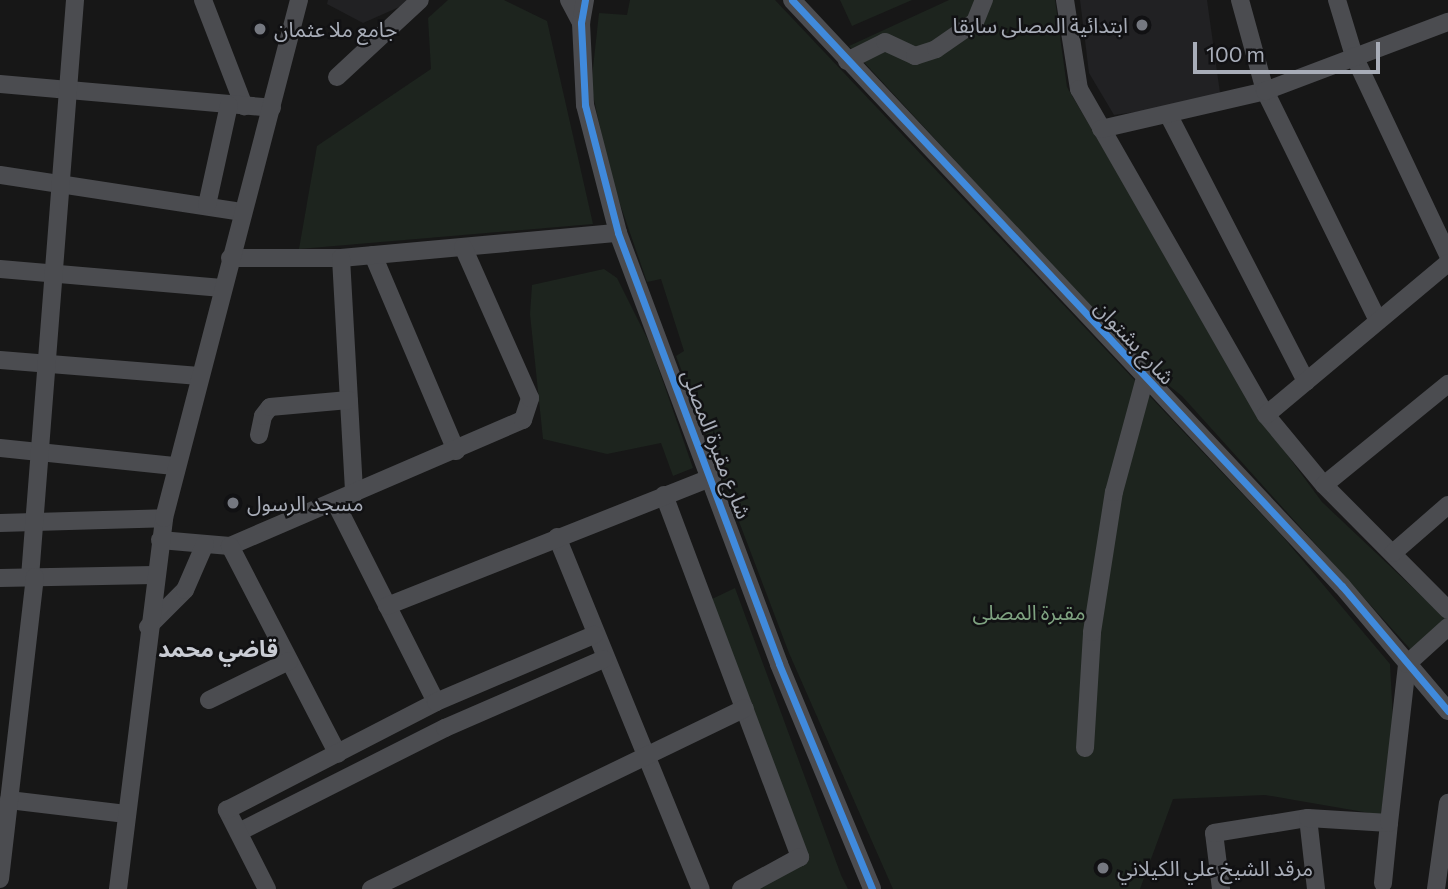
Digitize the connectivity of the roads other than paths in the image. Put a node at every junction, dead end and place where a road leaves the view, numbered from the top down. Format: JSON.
{"nodes":[{"id":1,"x":75,"y":0,"type":"edge"},
{"id":2,"x":203,"y":0,"type":"edge"},
{"id":3,"x":299,"y":0,"type":"edge"},
{"id":4,"x":420,"y":0,"type":"edge"},
{"id":5,"x":569,"y":0,"type":"edge"},
{"id":6,"x":585,"y":0,"type":"edge"},
{"id":7,"x":792,"y":0,"type":"edge"},
{"id":8,"x":984,"y":0,"type":"edge"},
{"id":9,"x":1065,"y":0,"type":"edge"},
{"id":10,"x":1240,"y":0,"type":"edge"},
{"id":11,"x":1337,"y":0,"type":"edge"},
{"id":12,"x":1448,"y":22,"type":"edge"},
{"id":13,"x":581,"y":23,"type":"junction"},
{"id":14,"x":1354,"y":56,"type":"junction"},
{"id":15,"x":846,"y":61,"type":"junction"},
{"id":16,"x":337,"y":77,"type":"dead end"},
{"id":17,"x":0,"y":84,"type":"edge"},
{"id":18,"x":70,"y":90,"type":"junction"},
{"id":19,"x":1265,"y":91,"type":"junction"},
{"id":20,"x":237,"y":105,"type":"junction"},
{"id":21,"x":272,"y":108,"type":"junction"},
{"id":22,"x":1169,"y":116,"type":"junction"},
{"id":23,"x":1101,"y":129,"type":"junction"},
{"id":24,"x":0,"y":175,"type":"edge"},
{"id":25,"x":61,"y":184,"type":"junction"},
{"id":26,"x":207,"y":205,"type":"junction"},
{"id":27,"x":241,"y":212,"type":"junction"},
{"id":28,"x":618,"y":233,"type":"junction"},
{"id":29,"x":463,"y":247,"type":"junction"},
{"id":30,"x":373,"y":255,"type":"junction"},
{"id":31,"x":1448,"y":255,"type":"edge"},
{"id":32,"x":230,"y":258,"type":"junction"},
{"id":33,"x":341,"y":258,"type":"junction"},
{"id":34,"x":1448,"y":263,"type":"edge"},
{"id":35,"x":0,"y":269,"type":"edge"},
{"id":36,"x":54,"y":274,"type":"junction"},
{"id":37,"x":222,"y":288,"type":"junction"},
{"id":38,"x":1378,"y":321,"type":"junction"},
{"id":39,"x":0,"y":360,"type":"edge"},
{"id":40,"x":47,"y":365,"type":"junction"},
{"id":41,"x":199,"y":376,"type":"junction"},
{"id":42,"x":1145,"y":378,"type":"junction"},
{"id":43,"x":1306,"y":382,"type":"junction"},
{"id":44,"x":1448,"y":384,"type":"edge"},
{"id":45,"x":349,"y":400,"type":"junction"},
{"id":46,"x":1266,"y":415,"type":"junction"},
{"id":47,"x":259,"y":435,"type":"dead end"},
{"id":48,"x":0,"y":448,"type":"edge"},
{"id":49,"x":38,"y":451,"type":"junction"},
{"id":50,"x":456,"y":451,"type":"junction"},
{"id":51,"x":174,"y":466,"type":"junction"},
{"id":52,"x":712,"y":477,"type":"junction"},
{"id":53,"x":1324,"y":485,"type":"junction"},
{"id":54,"x":354,"y":494,"type":"junction"},
{"id":55,"x":664,"y":495,"type":"junction"},
{"id":56,"x":335,"y":502,"type":"junction"},
{"id":57,"x":1448,"y":505,"type":"edge"},
{"id":58,"x":164,"y":518,"type":"junction"},
{"id":59,"x":32,"y":522,"type":"junction"},
{"id":60,"x":0,"y":523,"type":"edge"},
{"id":61,"x":556,"y":537,"type":"junction"},
{"id":62,"x":160,"y":540,"type":"junction"},
{"id":63,"x":205,"y":544,"type":"junction"},
{"id":64,"x":230,"y":546,"type":"junction"},
{"id":65,"x":1393,"y":553,"type":"junction"},
{"id":66,"x":154,"y":575,"type":"junction"},
{"id":67,"x":32,"y":577,"type":"junction"},
{"id":68,"x":0,"y":578,"type":"edge"},
{"id":69,"x":387,"y":606,"type":"junction"},
{"id":70,"x":1448,"y":610,"type":"edge"},
{"id":71,"x":148,"y":627,"type":"junction"},
{"id":72,"x":1448,"y":627,"type":"edge"},
{"id":73,"x":594,"y":635,"type":"junction"},
{"id":74,"x":604,"y":659,"type":"junction"},
{"id":75,"x":289,"y":661,"type":"junction"},
{"id":76,"x":1408,"y":664,"type":"junction"},
{"id":77,"x":209,"y":701,"type":"dead end"},
{"id":78,"x":436,"y":702,"type":"junction"},
{"id":79,"x":745,"y":708,"type":"junction"},
{"id":80,"x":1448,"y":711,"type":"edge"},
{"id":81,"x":1086,"y":748,"type":"dead end"},
{"id":82,"x":338,"y":754,"type":"junction"},
{"id":83,"x":644,"y":756,"type":"junction"},
{"id":84,"x":9,"y":800,"type":"junction"},
{"id":85,"x":1448,"y":803,"type":"edge"},
{"id":86,"x":126,"y":814,"type":"junction"},
{"id":87,"x":1308,"y":818,"type":"junction"},
{"id":88,"x":1389,"y":823,"type":"junction"},
{"id":89,"x":239,"y":832,"type":"junction"},
{"id":90,"x":0,"y":879,"type":"edge"},
{"id":91,"x":1383,"y":883,"type":"dead end"},
{"id":92,"x":118,"y":889,"type":"edge"},
{"id":93,"x":267,"y":889,"type":"edge"},
{"id":94,"x":371,"y":889,"type":"edge"},
{"id":95,"x":701,"y":889,"type":"edge"},
{"id":96,"x":741,"y":889,"type":"edge"},
{"id":97,"x":872,"y":889,"type":"edge"},
{"id":98,"x":1221,"y":889,"type":"edge"},
{"id":99,"x":1316,"y":889,"type":"edge"},
{"id":100,"x":1436,"y":889,"type":"edge"}],
"edges":[{"from":1,"to":18,"type":"street"},
{"from":2,"to":20,"type":"street"},
{"from":3,"to":21,"type":"street"},
{"from":4,"to":16,"type":"street"},
{"from":5,"to":13,"type":"street","name":"شارع مقبرة المصلى"},
{"from":6,"to":13,"type":"street","name":"شارع مقبرة المصلى"},
{"from":7,"to":15,"type":"street","name":"شارع بشتوان"},
{"from":8,"to":15,"type":"street"},
{"from":9,"to":23,"type":"street"},
{"from":10,"to":19,"type":"street"},
{"from":11,"to":14,"type":"street"},
{"from":12,"to":14,"type":"street"},
{"from":13,"to":28,"type":"street","name":"شارع مقبرة المصلى"},
{"from":14,"to":19,"type":"street"},
{"from":14,"to":31,"type":"street"},
{"from":15,"to":42,"type":"street","name":"شارع بشتوان"},
{"from":17,"to":18,"type":"street"},
{"from":18,"to":20,"type":"street"},
{"from":18,"to":25,"type":"street"},
{"from":19,"to":22,"type":"street"},
{"from":19,"to":38,"type":"street"},
{"from":20,"to":21,"type":"street"},
{"from":20,"to":26,"type":"street"},
{"from":21,"to":27,"type":"street"},
{"from":22,"to":23,"type":"street"},
{"from":22,"to":43,"type":"street"},
{"from":23,"to":46,"type":"street"},
{"from":24,"to":25,"type":"street"},
{"from":25,"to":26,"type":"street"},
{"from":25,"to":36,"type":"street"},
{"from":26,"to":27,"type":"street"},
{"from":27,"to":32,"type":"street"},
{"from":28,"to":29,"type":"street"},
{"from":28,"to":52,"type":"street","name":"شارع مقبرة المصلى"},
{"from":29,"to":30,"type":"street"},
{"from":29,"to":50,"type":"street"},
{"from":30,"to":33,"type":"street"},
{"from":30,"to":50,"type":"street"},
{"from":32,"to":33,"type":"street"},
{"from":32,"to":37,"type":"street"},
{"from":33,"to":45,"type":"street"},
{"from":34,"to":38,"type":"street"},
{"from":35,"to":36,"type":"street"},
{"from":36,"to":37,"type":"street"},
{"from":36,"to":40,"type":"street"},
{"from":37,"to":41,"type":"street"},
{"from":38,"to":43,"type":"street"},
{"from":39,"to":40,"type":"street"},
{"from":40,"to":41,"type":"street"},
{"from":40,"to":49,"type":"street"},
{"from":41,"to":51,"type":"street"},
{"from":42,"to":76,"type":"street","name":"شارع بشتوان"},
{"from":42,"to":81,"type":"street"},
{"from":43,"to":46,"type":"street"},
{"from":44,"to":53,"type":"street"},
{"from":45,"to":47,"type":"street"},
{"from":45,"to":54,"type":"street"},
{"from":46,"to":53,"type":"street"},
{"from":48,"to":49,"type":"street"},
{"from":49,"to":51,"type":"street"},
{"from":49,"to":59,"type":"street"},
{"from":50,"to":54,"type":"street"},
{"from":51,"to":58,"type":"street"},
{"from":52,"to":55,"type":"street"},
{"from":52,"to":97,"type":"street","name":"شارع مقبرة المصلى"},
{"from":53,"to":65,"type":"street"},
{"from":54,"to":56,"type":"street"},
{"from":55,"to":61,"type":"street"},
{"from":55,"to":79,"type":"street"},
{"from":56,"to":64,"type":"street"},
{"from":56,"to":69,"type":"street"},
{"from":57,"to":65,"type":"street"},
{"from":58,"to":59,"type":"street"},
{"from":58,"to":62,"type":"street"},
{"from":59,"to":60,"type":"street"},
{"from":59,"to":67,"type":"street"},
{"from":61,"to":69,"type":"street"},
{"from":61,"to":73,"type":"street"},
{"from":62,"to":63,"type":"street"},
{"from":62,"to":66,"type":"street"},
{"from":63,"to":64,"type":"street"},
{"from":63,"to":71,"type":"street"},
{"from":64,"to":75,"type":"street"},
{"from":65,"to":70,"type":"street"},
{"from":66,"to":67,"type":"street"},
{"from":66,"to":71,"type":"street"},
{"from":67,"to":68,"type":"street"},
{"from":67,"to":84,"type":"street"},
{"from":69,"to":78,"type":"street"},
{"from":71,"to":86,"type":"street"},
{"from":72,"to":76,"type":"street"},
{"from":73,"to":74,"type":"street"},
{"from":73,"to":78,"type":"street"},
{"from":74,"to":83,"type":"street"},
{"from":74,"to":89,"type":"street"},
{"from":75,"to":77,"type":"street"},
{"from":75,"to":82,"type":"street"},
{"from":76,"to":80,"type":"street","name":"شارع بشتوان"},
{"from":76,"to":88,"type":"street"},
{"from":78,"to":82,"type":"street"},
{"from":79,"to":83,"type":"street"},
{"from":79,"to":96,"type":"street"},
{"from":82,"to":89,"type":"street"},
{"from":83,"to":94,"type":"street"},
{"from":83,"to":95,"type":"street"},
{"from":84,"to":86,"type":"street"},
{"from":84,"to":90,"type":"street"},
{"from":85,"to":100,"type":"street"},
{"from":86,"to":92,"type":"street"},
{"from":87,"to":88,"type":"street"},
{"from":87,"to":98,"type":"street"},
{"from":87,"to":99,"type":"street"},
{"from":88,"to":91,"type":"street"},
{"from":89,"to":93,"type":"street"}]}
